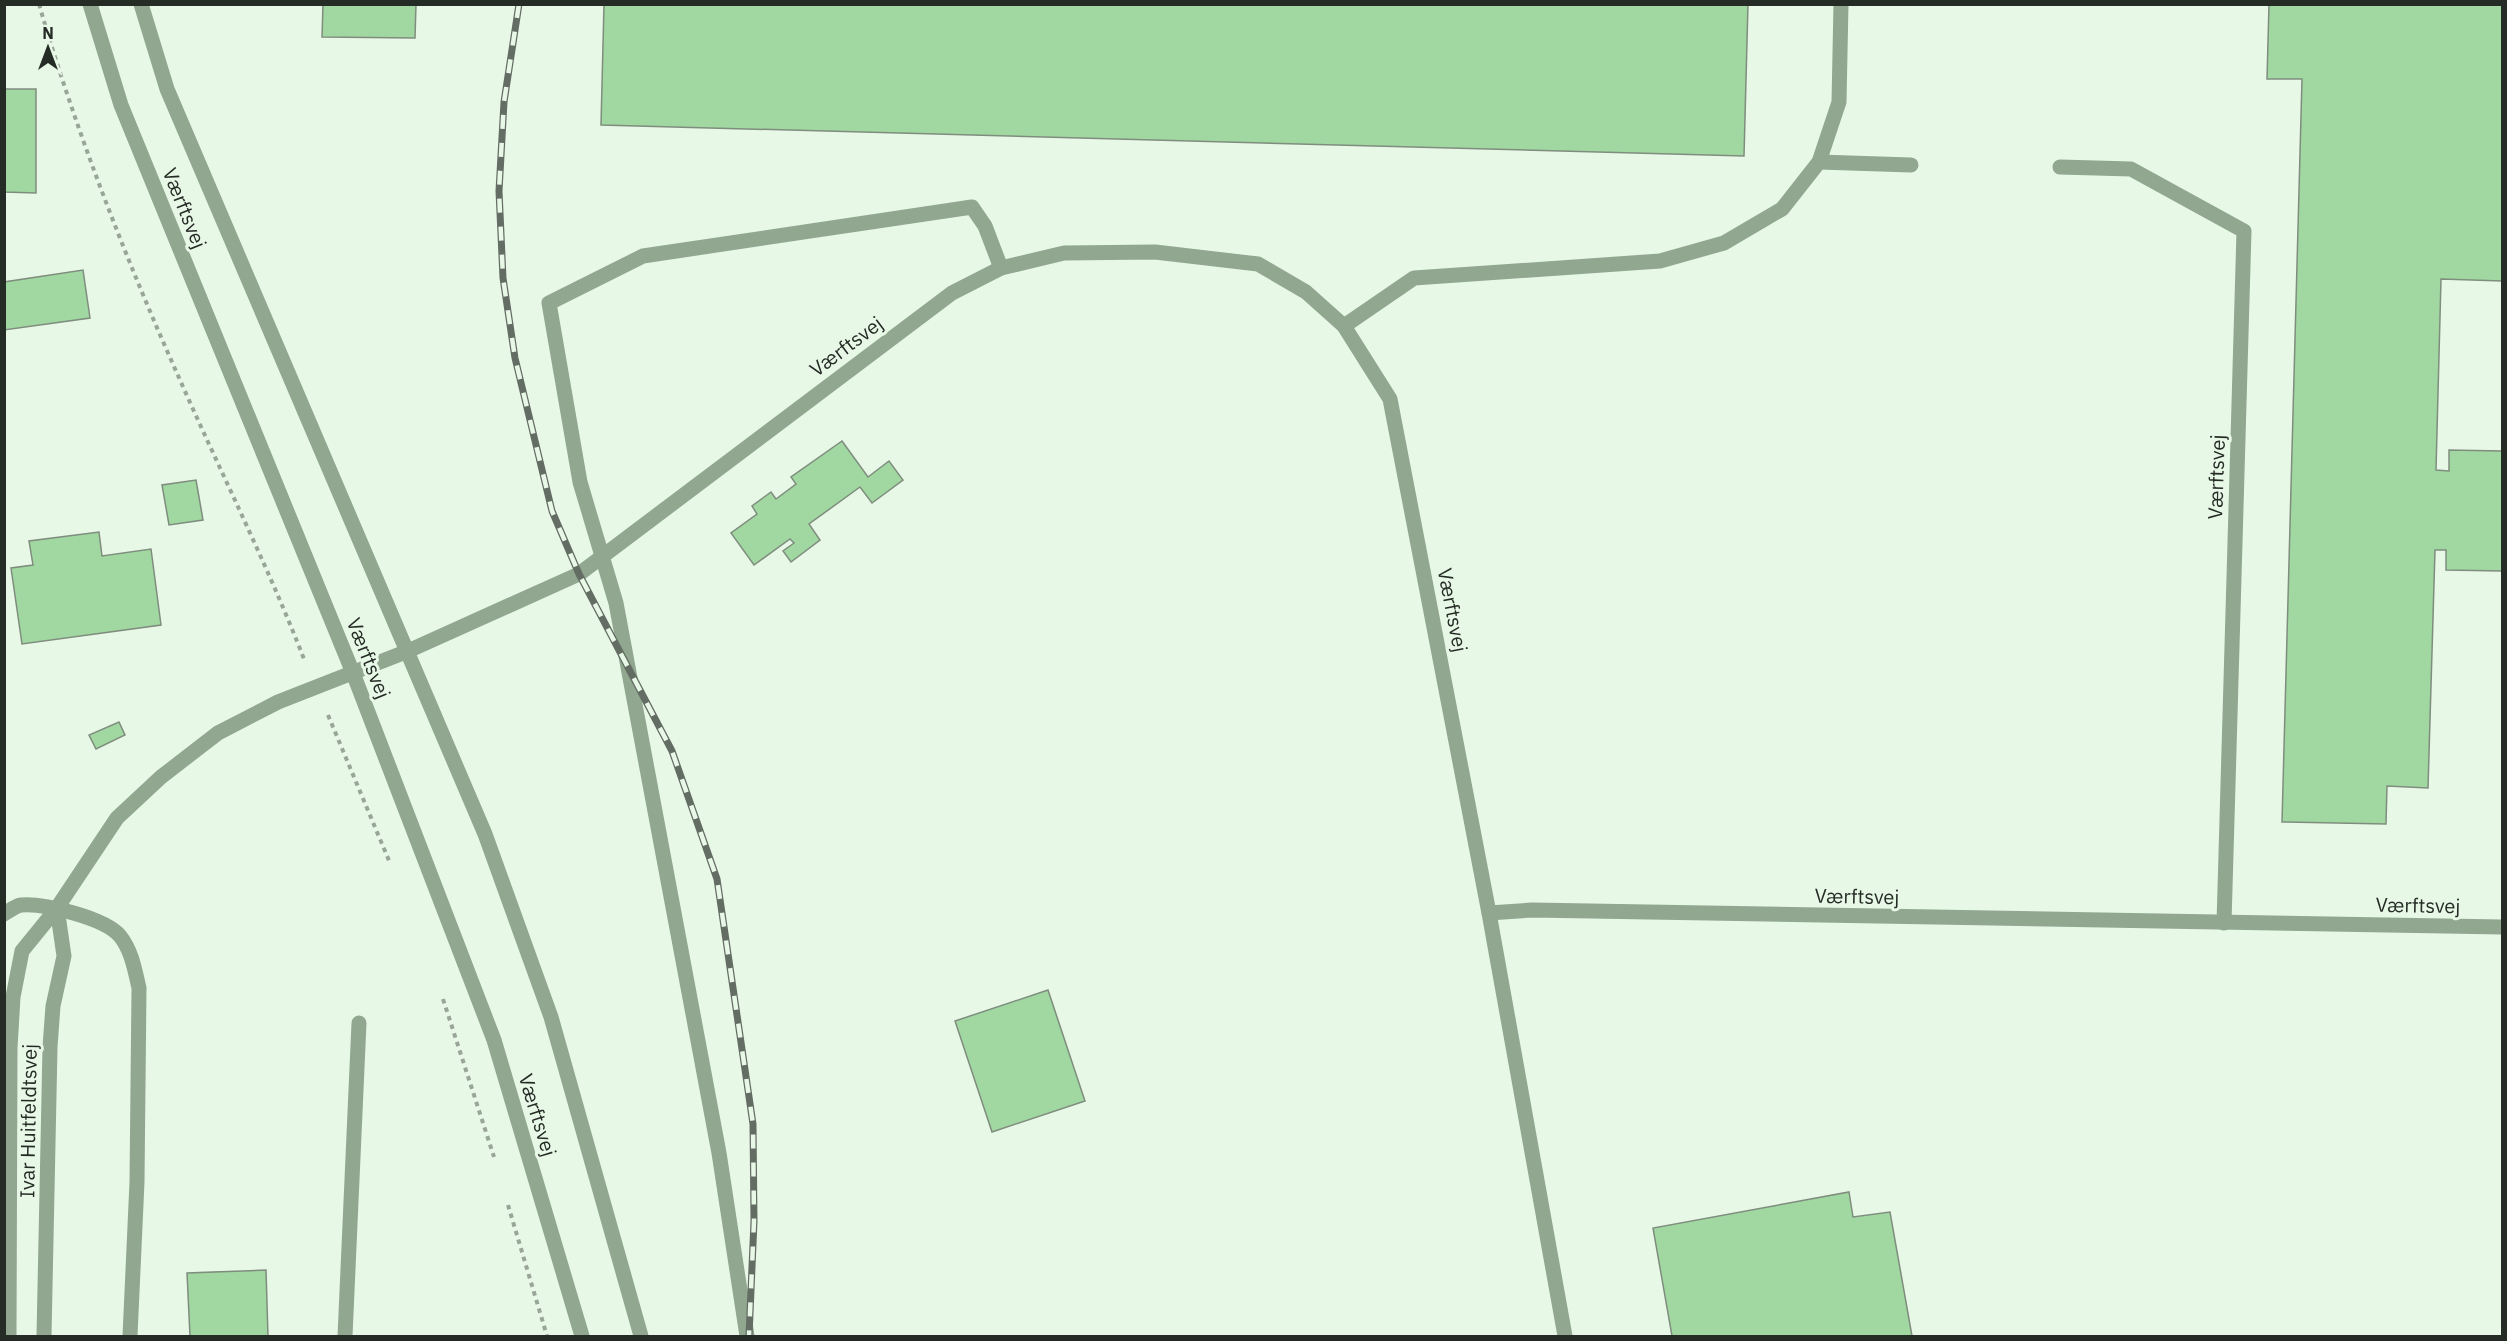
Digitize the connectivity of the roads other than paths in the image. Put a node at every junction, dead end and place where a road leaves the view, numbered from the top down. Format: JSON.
{"nodes":[{"id":1,"x":90,"y":4,"type":"edge"},
{"id":2,"x":141,"y":4,"type":"edge"},
{"id":3,"x":1840,"y":4,"type":"edge"},
{"id":4,"x":1819,"y":162,"type":"junction"},
{"id":5,"x":1911,"y":165,"type":"dead end"},
{"id":6,"x":2060,"y":167,"type":"dead end"},
{"id":7,"x":1001,"y":268,"type":"junction"},
{"id":8,"x":1344,"y":326,"type":"junction"},
{"id":9,"x":601,"y":555,"type":"junction"},
{"id":10,"x":408,"y":651,"type":"junction"},
{"id":11,"x":353,"y":673,"type":"junction"},
{"id":12,"x":57,"y":908,"type":"junction"},
{"id":13,"x":1489,"y":913,"type":"junction"},
{"id":14,"x":4,"y":914,"type":"edge"},
{"id":15,"x":2224,"y":923,"type":"junction"},
{"id":16,"x":2502,"y":927,"type":"edge"},
{"id":17,"x":359,"y":1023,"type":"dead end"},
{"id":18,"x":9,"y":1336,"type":"edge"},
{"id":19,"x":44,"y":1336,"type":"edge"},
{"id":20,"x":130,"y":1336,"type":"edge"},
{"id":21,"x":345,"y":1336,"type":"edge"},
{"id":22,"x":582,"y":1336,"type":"edge"},
{"id":23,"x":641,"y":1336,"type":"edge"},
{"id":24,"x":747,"y":1336,"type":"edge"},
{"id":25,"x":1565,"y":1336,"type":"edge"}],
"edges":[{"from":1,"to":11,"type":"street","name":"Værftsvej"},
{"from":2,"to":10,"type":"street","name":"Værftsvej"},
{"from":3,"to":4,"type":"street"},
{"from":4,"to":5,"type":"street"},
{"from":4,"to":8,"type":"street"},
{"from":6,"to":15,"type":"street","name":"Værftsvej"},
{"from":7,"to":8,"type":"street","name":"Værftsvej"},
{"from":7,"to":9,"type":"street","name":"Værftsvej"},
{"from":7,"to":9,"type":"street"},
{"from":8,"to":13,"type":"street","name":"Værftsvej"},
{"from":9,"to":10,"type":"street","name":"Værftsvej"},
{"from":9,"to":24,"type":"street"},
{"from":10,"to":11,"type":"street","name":"Ivar Huitfeldtsvej"},
{"from":10,"to":23,"type":"street","name":"Værftsvej"},
{"from":11,"to":12,"type":"street","name":"Ivar Huitfeldtsvej"},
{"from":11,"to":22,"type":"street","name":"Værftsvej"},
{"from":12,"to":14,"type":"street"},
{"from":12,"to":18,"type":"street","name":"Ivar Huitfeldtsvej"},
{"from":12,"to":19,"type":"street","name":"Ivar Huitfeldtsvej"},
{"from":12,"to":20,"type":"street"},
{"from":13,"to":15,"type":"street","name":"Værftsvej"},
{"from":13,"to":25,"type":"street","name":"Værftsvej"},
{"from":15,"to":16,"type":"street","name":"Værftsvej"},
{"from":17,"to":21,"type":"street"}]}
